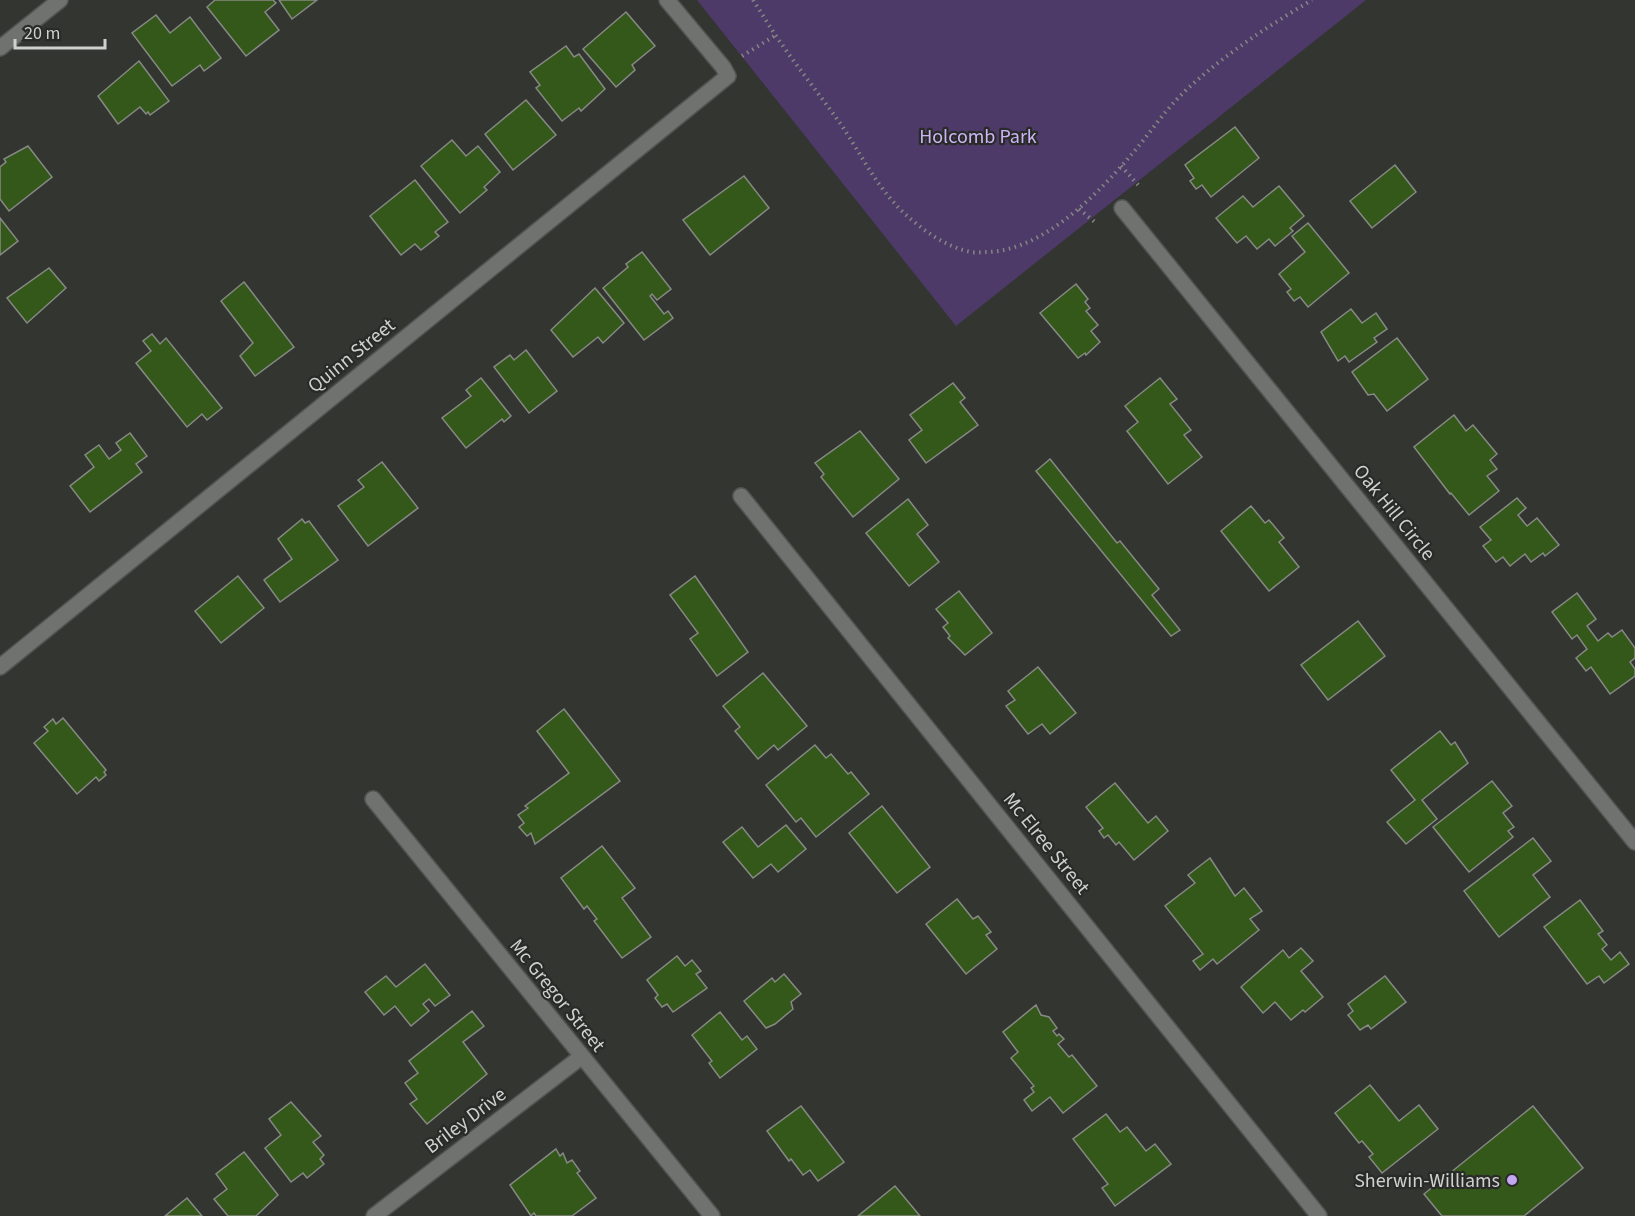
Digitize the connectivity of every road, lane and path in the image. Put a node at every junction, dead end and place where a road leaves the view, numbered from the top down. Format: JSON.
{"nodes":[{"id":1,"x":60,"y":0,"type":"edge"},
{"id":2,"x":667,"y":0,"type":"edge"},
{"id":3,"x":753,"y":0,"type":"edge"},
{"id":4,"x":1311,"y":0,"type":"edge"},
{"id":5,"x":776,"y":35,"type":"junction"},
{"id":6,"x":0,"y":48,"type":"edge"},
{"id":7,"x":726,"y":72,"type":"junction"},
{"id":8,"x":1121,"y":166,"type":"junction"},
{"id":9,"x":1140,"y":187,"type":"dead end"},
{"id":10,"x":1122,"y":208,"type":"dead end"},
{"id":11,"x":1079,"y":209,"type":"junction"},
{"id":12,"x":1096,"y":223,"type":"dead end"},
{"id":13,"x":741,"y":496,"type":"dead end"},
{"id":14,"x":0,"y":667,"type":"edge"},
{"id":15,"x":373,"y":799,"type":"dead end"},
{"id":16,"x":1635,"y":842,"type":"edge"},
{"id":17,"x":581,"y":1057,"type":"junction"},
{"id":18,"x":374,"y":1216,"type":"edge"},
{"id":19,"x":712,"y":1216,"type":"edge"},
{"id":20,"x":1319,"y":1216,"type":"edge"}],
"edges":[{"from":1,"to":6,"type":"street"},
{"from":2,"to":7,"type":"street"},
{"from":3,"to":5,"type":"path"},
{"from":4,"to":8,"type":"path"},
{"from":5,"to":7,"type":"path"},
{"from":5,"to":11,"type":"path"},
{"from":7,"to":14,"type":"street","name":"Quinn Street"},
{"from":8,"to":9,"type":"path"},
{"from":8,"to":11,"type":"path"},
{"from":10,"to":16,"type":"street","name":"Oak Hill Circle"},
{"from":11,"to":12,"type":"path"},
{"from":13,"to":20,"type":"street","name":"Mc Elree Street"},
{"from":15,"to":17,"type":"street","name":"Mc Gregor Street"},
{"from":17,"to":18,"type":"street","name":"Briley Drive"},
{"from":17,"to":19,"type":"street","name":"Mc Gregor Street"}]}
